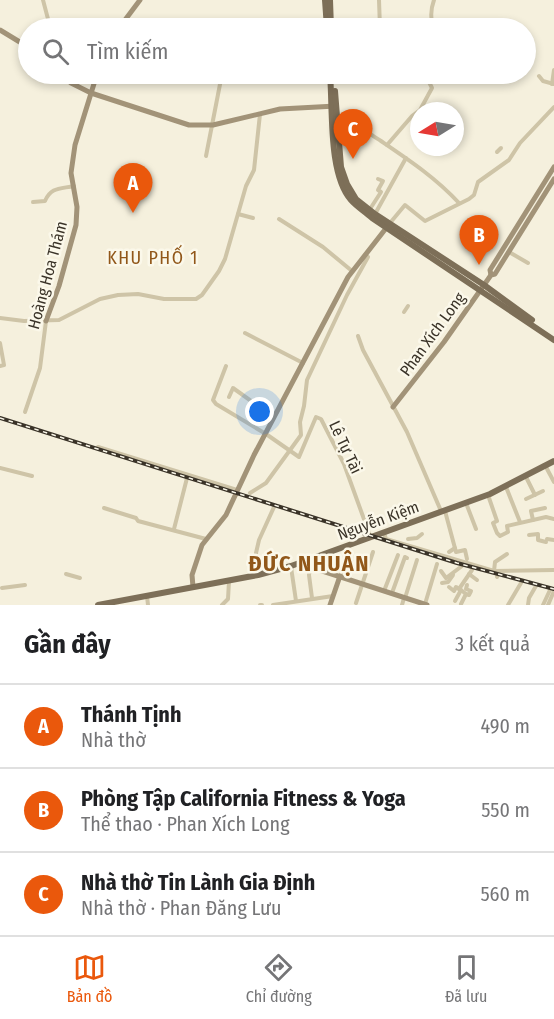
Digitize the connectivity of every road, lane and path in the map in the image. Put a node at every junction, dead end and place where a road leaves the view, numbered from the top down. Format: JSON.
{"nodes":[{"id":1,"x":43,"y":0,"type":"edge"},
{"id":2,"x":141,"y":0,"type":"edge"},
{"id":3,"x":328,"y":0,"type":"edge"},
{"id":4,"x":379,"y":0,"type":"edge"},
{"id":5,"x":434,"y":0,"type":"edge"},
{"id":6,"x":48,"y":18,"type":"edge"},
{"id":7,"x":127,"y":18,"type":"edge"},
{"id":8,"x":329,"y":18,"type":"edge"},
{"id":9,"x":380,"y":18,"type":"edge"},
{"id":10,"x":432,"y":18,"type":"edge"},
{"id":11,"x":0,"y":30,"type":"edge"},
{"id":12,"x":18,"y":41,"type":"edge"},
{"id":13,"x":554,"y":70,"type":"edge"},
{"id":14,"x":539,"y":76,"type":"dead end"},
{"id":15,"x":553,"y":82,"type":"edge"},
{"id":16,"x":73,"y":84,"type":"edge"},
{"id":17,"x":94,"y":84,"type":"edge"},
{"id":18,"x":220,"y":84,"type":"edge"},
{"id":19,"x":334,"y":84,"type":"edge"},
{"id":20,"x":430,"y":84,"type":"edge"},
{"id":21,"x":91,"y":93,"type":"junction"},
{"id":22,"x":335,"y":106,"type":"junction"},
{"id":23,"x":554,"y":107,"type":"edge"},
{"id":24,"x":260,"y":114,"type":"junction"},
{"id":25,"x":335,"y":115,"type":"junction"},
{"id":26,"x":213,"y":125,"type":"junction"},
{"id":27,"x":387,"y":145,"type":"junction"},
{"id":28,"x":501,"y":148,"type":"dead end"},
{"id":29,"x":496,"y":152,"type":"dead end"},
{"id":30,"x":206,"y":156,"type":"dead end"},
{"id":31,"x":406,"y":158,"type":"junction"},
{"id":32,"x":554,"y":167,"type":"edge"},
{"id":33,"x":378,"y":179,"type":"dead end"},
{"id":34,"x":554,"y":179,"type":"edge"},
{"id":35,"x":74,"y":186,"type":"junction"},
{"id":36,"x":536,"y":195,"type":"junction"},
{"id":37,"x":542,"y":199,"type":"junction"},
{"id":38,"x":33,"y":202,"type":"dead end"},
{"id":39,"x":459,"y":203,"type":"junction"},
{"id":40,"x":372,"y":212,"type":"junction"},
{"id":41,"x":238,"y":214,"type":"junction"},
{"id":42,"x":253,"y":218,"type":"dead end"},
{"id":43,"x":279,"y":219,"type":"dead end"},
{"id":44,"x":389,"y":225,"type":"junction"},
{"id":45,"x":509,"y":252,"type":"junction"},
{"id":46,"x":528,"y":263,"type":"dead end"},
{"id":47,"x":354,"y":271,"type":"junction"},
{"id":48,"x":491,"y":275,"type":"junction"},
{"id":49,"x":354,"y":280,"type":"junction"},
{"id":50,"x":482,"y":287,"type":"junction"},
{"id":51,"x":408,"y":306,"type":"dead end"},
{"id":52,"x":404,"y":312,"type":"dead end"},
{"id":53,"x":0,"y":318,"type":"edge"},
{"id":54,"x":46,"y":321,"type":"junction"},
{"id":55,"x":245,"y":333,"type":"dead end"},
{"id":56,"x":358,"y":336,"type":"dead end"},
{"id":57,"x":554,"y":338,"type":"edge"},
{"id":58,"x":0,"y":343,"type":"edge"},
{"id":59,"x":304,"y":363,"type":"junction"},
{"id":60,"x":0,"y":366,"type":"edge"},
{"id":61,"x":226,"y":366,"type":"dead end"},
{"id":62,"x":229,"y":397,"type":"dead end"},
{"id":63,"x":393,"y":407,"type":"junction"},
{"id":64,"x":25,"y":412,"type":"dead end"},
{"id":65,"x":274,"y":420,"type":"junction"},
{"id":66,"x":266,"y":434,"type":"junction"},
{"id":67,"x":98,"y":447,"type":"dead end"},
{"id":68,"x":289,"y":451,"type":"junction"},
{"id":69,"x":554,"y":461,"type":"edge"},
{"id":70,"x":546,"y":467,"type":"junction"},
{"id":71,"x":0,"y":468,"type":"edge"},
{"id":72,"x":32,"y":476,"type":"dead end"},
{"id":73,"x":526,"y":477,"type":"junction"},
{"id":74,"x":187,"y":478,"type":"dead end"},
{"id":75,"x":554,"y":482,"type":"edge"},
{"id":76,"x":506,"y":487,"type":"junction"},
{"id":77,"x":237,"y":490,"type":"junction"},
{"id":78,"x":543,"y":492,"type":"dead end"},
{"id":79,"x":250,"y":494,"type":"dead end"},
{"id":80,"x":488,"y":495,"type":"junction"},
{"id":81,"x":535,"y":495,"type":"junction"},
{"id":82,"x":526,"y":499,"type":"dead end"},
{"id":83,"x":466,"y":503,"type":"junction"},
{"id":84,"x":274,"y":507,"type":"dead end"},
{"id":85,"x":104,"y":508,"type":"dead end"},
{"id":86,"x":545,"y":508,"type":"dead end"},
{"id":87,"x":443,"y":511,"type":"junction"},
{"id":88,"x":554,"y":519,"type":"edge"},
{"id":89,"x":533,"y":520,"type":"junction"},
{"id":90,"x":520,"y":522,"type":"junction"},
{"id":91,"x":174,"y":529,"type":"junction"},
{"id":92,"x":476,"y":529,"type":"dead end"},
{"id":93,"x":384,"y":532,"type":"junction"},
{"id":94,"x":369,"y":533,"type":"dead end"},
{"id":95,"x":422,"y":534,"type":"dead end"},
{"id":96,"x":528,"y":535,"type":"dead end"},
{"id":97,"x":206,"y":539,"type":"junction"},
{"id":98,"x":408,"y":539,"type":"dead end"},
{"id":99,"x":554,"y":540,"type":"edge"},
{"id":100,"x":454,"y":548,"type":"junction"},
{"id":101,"x":373,"y":552,"type":"dead end"},
{"id":102,"x":449,"y":552,"type":"dead end"},
{"id":103,"x":507,"y":554,"type":"dead end"},
{"id":104,"x":398,"y":555,"type":"dead end"},
{"id":105,"x":407,"y":558,"type":"dead end"},
{"id":106,"x":417,"y":560,"type":"dead end"},
{"id":107,"x":304,"y":561,"type":"junction"},
{"id":108,"x":355,"y":563,"type":"dead end"},
{"id":109,"x":465,"y":563,"type":"junction"},
{"id":110,"x":437,"y":564,"type":"dead end"},
{"id":111,"x":291,"y":566,"type":"junction"},
{"id":112,"x":310,"y":567,"type":"junction"},
{"id":113,"x":554,"y":570,"type":"edge"},
{"id":114,"x":441,"y":571,"type":"dead end"},
{"id":115,"x":496,"y":571,"type":"junction"},
{"id":116,"x":66,"y":574,"type":"dead end"},
{"id":117,"x":258,"y":575,"type":"junction"},
{"id":118,"x":452,"y":575,"type":"junction"},
{"id":119,"x":340,"y":576,"type":"junction"},
{"id":120,"x":497,"y":577,"type":"dead end"},
{"id":121,"x":80,"y":578,"type":"dead end"},
{"id":122,"x":477,"y":580,"type":"dead end"},
{"id":123,"x":229,"y":581,"type":"junction"},
{"id":124,"x":442,"y":583,"type":"dead end"},
{"id":125,"x":520,"y":583,"type":"dead end"},
{"id":126,"x":362,"y":584,"type":"junction"},
{"id":127,"x":465,"y":584,"type":"junction"},
{"id":128,"x":25,"y":585,"type":"dead end"},
{"id":129,"x":536,"y":586,"type":"dead end"},
{"id":130,"x":193,"y":587,"type":"junction"},
{"id":131,"x":449,"y":587,"type":"dead end"},
{"id":132,"x":473,"y":587,"type":"dead end"},
{"id":133,"x":2,"y":588,"type":"dead end"},
{"id":134,"x":460,"y":589,"type":"junction"},
{"id":135,"x":384,"y":591,"type":"junction"},
{"id":136,"x":552,"y":591,"type":"edge"},
{"id":137,"x":392,"y":594,"type":"junction"},
{"id":138,"x":466,"y":594,"type":"junction"},
{"id":139,"x":147,"y":596,"type":"junction"},
{"id":140,"x":334,"y":596,"type":"junction"},
{"id":141,"x":320,"y":597,"type":"junction"},
{"id":142,"x":312,"y":598,"type":"junction"},
{"id":143,"x":405,"y":598,"type":"junction"},
{"id":144,"x":455,"y":601,"type":"dead end"},
{"id":145,"x":128,"y":602,"type":"edge"},
{"id":146,"x":296,"y":602,"type":"junction"},
{"id":147,"x":302,"y":602,"type":"edge"},
{"id":148,"x":356,"y":603,"type":"dead end"},
{"id":149,"x":285,"y":604,"type":"edge"},
{"id":150,"x":461,"y":604,"type":"edge"},
{"id":151,"x":510,"y":604,"type":"edge"},
{"id":152,"x":98,"y":605,"type":"edge"},
{"id":153,"x":148,"y":605,"type":"edge"},
{"id":154,"x":222,"y":605,"type":"edge"},
{"id":155,"x":273,"y":605,"type":"edge"},
{"id":156,"x":321,"y":605,"type":"edge"},
{"id":157,"x":330,"y":605,"type":"edge"},
{"id":158,"x":402,"y":605,"type":"edge"},
{"id":159,"x":426,"y":605,"type":"edge"},
{"id":160,"x":528,"y":605,"type":"edge"},
{"id":161,"x":543,"y":605,"type":"edge"},
{"id":162,"x":548,"y":605,"type":"edge"}],
"edges":[{"from":1,"to":6,"type":"street"},
{"from":2,"to":7,"type":"street"},
{"from":3,"to":8,"type":"main road"},
{"from":4,"to":9,"type":"street"},
{"from":5,"to":10,"type":"street"},
{"from":11,"to":12,"type":"street"},
{"from":13,"to":15,"type":"street"},
{"from":14,"to":15,"type":"street"},
{"from":16,"to":21,"type":"street"},
{"from":17,"to":21,"type":"street","name":"Hoàng Hoa Thám"},
{"from":18,"to":26,"type":"street"},
{"from":19,"to":22,"type":"main road"},
{"from":20,"to":27,"type":"street"},
{"from":21,"to":26,"type":"street"},
{"from":21,"to":35,"type":"street","name":"Hoàng Hoa Thám"},
{"from":22,"to":24,"type":"street"},
{"from":22,"to":25,"type":"main road"},
{"from":23,"to":39,"type":"street"},
{"from":24,"to":26,"type":"street"},
{"from":24,"to":41,"type":"street"},
{"from":25,"to":27,"type":"street"},
{"from":25,"to":40,"type":"main road"},
{"from":25,"to":44,"type":"main road"},
{"from":26,"to":30,"type":"street"},
{"from":27,"to":31,"type":"street"},
{"from":28,"to":29,"type":"street"},
{"from":31,"to":39,"type":"street"},
{"from":31,"to":40,"type":"street"},
{"from":32,"to":36,"type":"street","name":"Phan Xích Long"},
{"from":33,"to":40,"type":"street"},
{"from":34,"to":37,"type":"street","name":"Phan Xích Long"},
{"from":35,"to":38,"type":"street"},
{"from":35,"to":54,"type":"street","name":"Hoàng Hoa Thám"},
{"from":36,"to":37,"type":"street"},
{"from":36,"to":48,"type":"street","name":"Phan Xích Long"},
{"from":37,"to":45,"type":"street","name":"Phan Xích Long"},
{"from":39,"to":44,"type":"street"},
{"from":40,"to":44,"type":"main road"},
{"from":41,"to":42,"type":"street"},
{"from":41,"to":54,"type":"street"},
{"from":43,"to":47,"type":"street"},
{"from":44,"to":47,"type":"street"},
{"from":44,"to":50,"type":"main road"},
{"from":45,"to":46,"type":"street"},
{"from":45,"to":48,"type":"street","name":"Phan Xích Long"},
{"from":47,"to":49,"type":"street"},
{"from":47,"to":49,"type":"street"},
{"from":47,"to":59,"type":"street"},
{"from":48,"to":50,"type":"street","name":"Phan Xích Long"},
{"from":49,"to":68,"type":"street"},
{"from":50,"to":57,"type":"main road"},
{"from":50,"to":63,"type":"street","name":"Phan Xích Long"},
{"from":51,"to":52,"type":"street"},
{"from":53,"to":54,"type":"street"},
{"from":54,"to":64,"type":"street","name":"Hoàng Hoa Thám"},
{"from":55,"to":59,"type":"street"},
{"from":56,"to":63,"type":"street"},
{"from":58,"to":60,"type":"street"},
{"from":59,"to":65,"type":"street"},
{"from":61,"to":66,"type":"street"},
{"from":62,"to":65,"type":"street"},
{"from":63,"to":87,"type":"street"},
{"from":65,"to":66,"type":"street"},
{"from":66,"to":68,"type":"street"},
{"from":66,"to":77,"type":"street"},
{"from":67,"to":77,"type":"street"},
{"from":68,"to":79,"type":"street"},
{"from":68,"to":94,"type":"street","name":"Lê Tự Tài"},
{"from":69,"to":70,"type":"main road","name":"Nguyễn Kiệm"},
{"from":70,"to":73,"type":"main road","name":"Nguyễn Kiệm"},
{"from":70,"to":75,"type":"street"},
{"from":71,"to":72,"type":"street"},
{"from":73,"to":76,"type":"main road","name":"Nguyễn Kiệm"},
{"from":73,"to":81,"type":"street"},
{"from":74,"to":91,"type":"street"},
{"from":76,"to":80,"type":"main road","name":"Nguyễn Kiệm"},
{"from":76,"to":90,"type":"street"},
{"from":77,"to":97,"type":"street"},
{"from":78,"to":81,"type":"street"},
{"from":80,"to":83,"type":"main road","name":"Nguyễn Kiệm"},
{"from":80,"to":90,"type":"street"},
{"from":81,"to":82,"type":"street"},
{"from":83,"to":87,"type":"main road","name":"Nguyễn Kiệm"},
{"from":83,"to":92,"type":"street"},
{"from":84,"to":117,"type":"street"},
{"from":85,"to":91,"type":"street"},
{"from":86,"to":89,"type":"street"},
{"from":87,"to":93,"type":"main road","name":"Nguyễn Kiệm"},
{"from":87,"to":100,"type":"street"},
{"from":88,"to":89,"type":"street"},
{"from":89,"to":90,"type":"street"},
{"from":91,"to":97,"type":"street"},
{"from":93,"to":107,"type":"main road","name":"Nguyễn Kiệm"},
{"from":93,"to":109,"type":"street"},
{"from":95,"to":98,"type":"street"},
{"from":96,"to":99,"type":"street"},
{"from":97,"to":130,"type":"street"},
{"from":100,"to":102,"type":"street"},
{"from":100,"to":109,"type":"street"},
{"from":101,"to":126,"type":"street"},
{"from":103,"to":115,"type":"street"},
{"from":104,"to":135,"type":"street"},
{"from":105,"to":137,"type":"street"},
{"from":106,"to":143,"type":"street"},
{"from":107,"to":111,"type":"main road","name":"Nguyễn Kiệm"},
{"from":107,"to":112,"type":"street"},
{"from":108,"to":119,"type":"street"},
{"from":109,"to":115,"type":"street"},
{"from":109,"to":118,"type":"street"},
{"from":110,"to":159,"type":"street"},
{"from":111,"to":117,"type":"main road","name":"Nguyễn Kiệm"},
{"from":111,"to":146,"type":"street"},
{"from":112,"to":119,"type":"street"},
{"from":112,"to":142,"type":"street"},
{"from":113,"to":115,"type":"street"},
{"from":114,"to":118,"type":"street"},
{"from":115,"to":120,"type":"street"},
{"from":116,"to":121,"type":"street"},
{"from":117,"to":123,"type":"main road","name":"Nguyễn Kiệm"},
{"from":118,"to":124,"type":"street"},
{"from":119,"to":126,"type":"street"},
{"from":119,"to":140,"type":"street"},
{"from":122,"to":127,"type":"street"},
{"from":123,"to":130,"type":"main road","name":"Nguyễn Kiệm"},
{"from":123,"to":154,"type":"street"},
{"from":125,"to":151,"type":"street"},
{"from":126,"to":135,"type":"street"},
{"from":126,"to":148,"type":"street"},
{"from":127,"to":132,"type":"street"},
{"from":127,"to":134,"type":"street"},
{"from":127,"to":138,"type":"street"},
{"from":128,"to":133,"type":"street"},
{"from":129,"to":160,"type":"street"},
{"from":130,"to":139,"type":"main road","name":"Nguyễn Kiệm"},
{"from":131,"to":134,"type":"street"},
{"from":134,"to":138,"type":"street"},
{"from":134,"to":144,"type":"street"},
{"from":135,"to":137,"type":"street"},
{"from":136,"to":161,"type":"street"},
{"from":136,"to":162,"type":"street"},
{"from":137,"to":143,"type":"street"},
{"from":138,"to":150,"type":"street"},
{"from":139,"to":145,"type":"main road","name":"Nguyễn Kiệm"},
{"from":139,"to":153,"type":"street"},
{"from":140,"to":141,"type":"street"},
{"from":140,"to":157,"type":"street"},
{"from":141,"to":142,"type":"street"},
{"from":141,"to":156,"type":"street"},
{"from":142,"to":147,"type":"street"},
{"from":143,"to":158,"type":"street"},
{"from":143,"to":159,"type":"street"},
{"from":145,"to":152,"type":"main road","name":"Nguyễn Kiệm"},
{"from":146,"to":147,"type":"street"},
{"from":146,"to":149,"type":"street"},
{"from":149,"to":155,"type":"street"}]}
